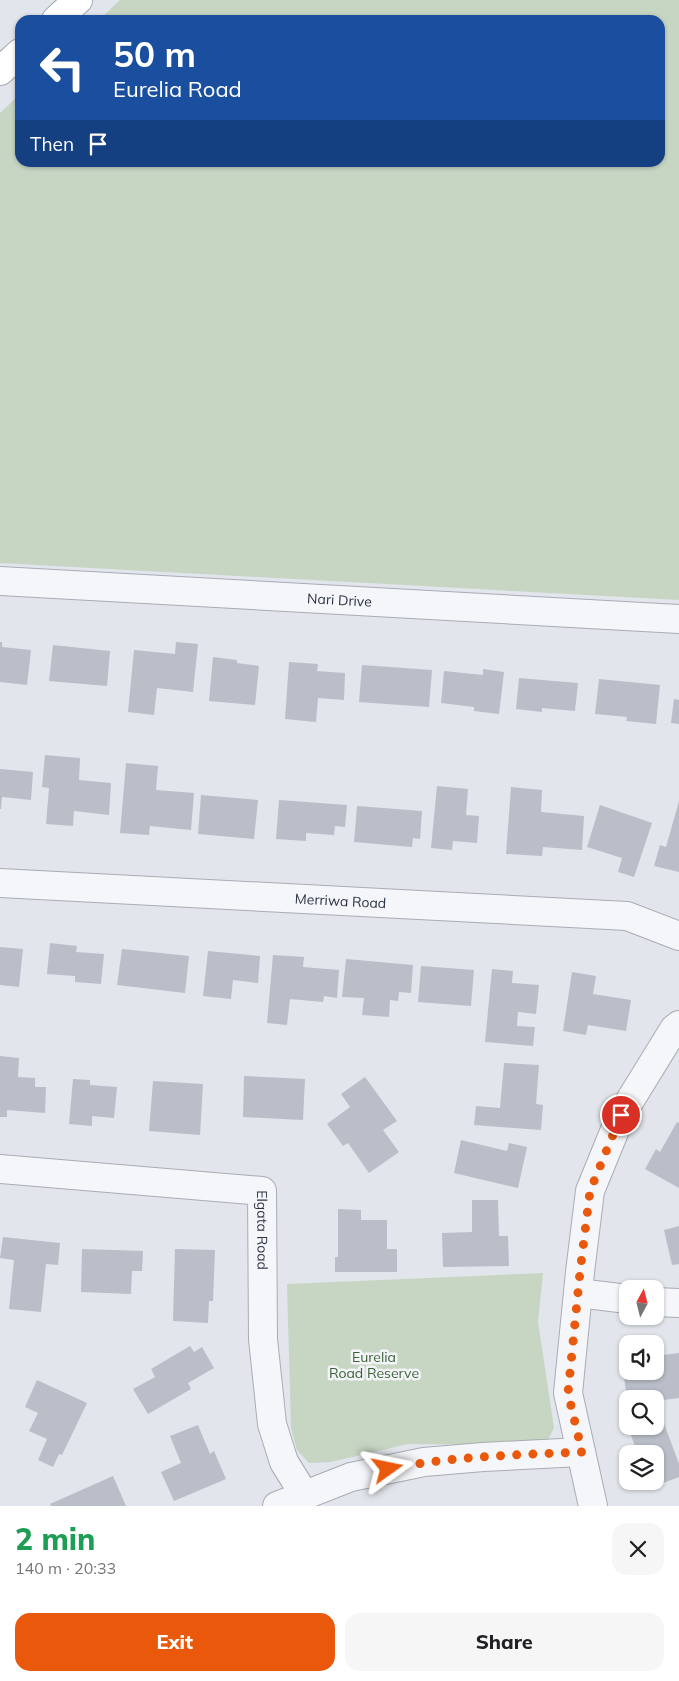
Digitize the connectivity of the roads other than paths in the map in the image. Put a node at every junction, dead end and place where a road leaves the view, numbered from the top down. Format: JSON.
{"nodes":[{"id":1,"x":78,"y":0,"type":"edge"},
{"id":2,"x":62,"y":15,"type":"edge"},
{"id":3,"x":15,"y":58,"type":"edge"},
{"id":4,"x":0,"y":71,"type":"edge"},
{"id":5,"x":0,"y":581,"type":"edge"},
{"id":6,"x":679,"y":619,"type":"edge"},
{"id":7,"x":0,"y":882,"type":"edge"},
{"id":8,"x":679,"y":936,"type":"edge"},
{"id":9,"x":679,"y":1025,"type":"edge"},
{"id":10,"x":0,"y":1168,"type":"edge"},
{"id":11,"x":578,"y":1293,"type":"junction"},
{"id":12,"x":619,"y":1298,"type":"edge"},
{"id":13,"x":664,"y":1302,"type":"edge"},
{"id":14,"x":679,"y":1303,"type":"edge"},
{"id":15,"x":582,"y":1452,"type":"junction"},
{"id":16,"x":305,"y":1496,"type":"junction"},
{"id":17,"x":277,"y":1506,"type":"edge"},
{"id":18,"x":593,"y":1506,"type":"edge"}],
"edges":[{"from":1,"to":2,"type":"main road"},
{"from":3,"to":4,"type":"main road"},
{"from":5,"to":6,"type":"street","name":"Nari Drive"},
{"from":7,"to":8,"type":"street","name":"Merriwa Road"},
{"from":9,"to":11,"type":"street"},
{"from":10,"to":16,"type":"street","name":"Elgata Road"},
{"from":11,"to":12,"type":"street"},
{"from":11,"to":15,"type":"street"},
{"from":13,"to":14,"type":"street"},
{"from":15,"to":16,"type":"street"},
{"from":15,"to":18,"type":"street"},
{"from":16,"to":17,"type":"street"}]}
